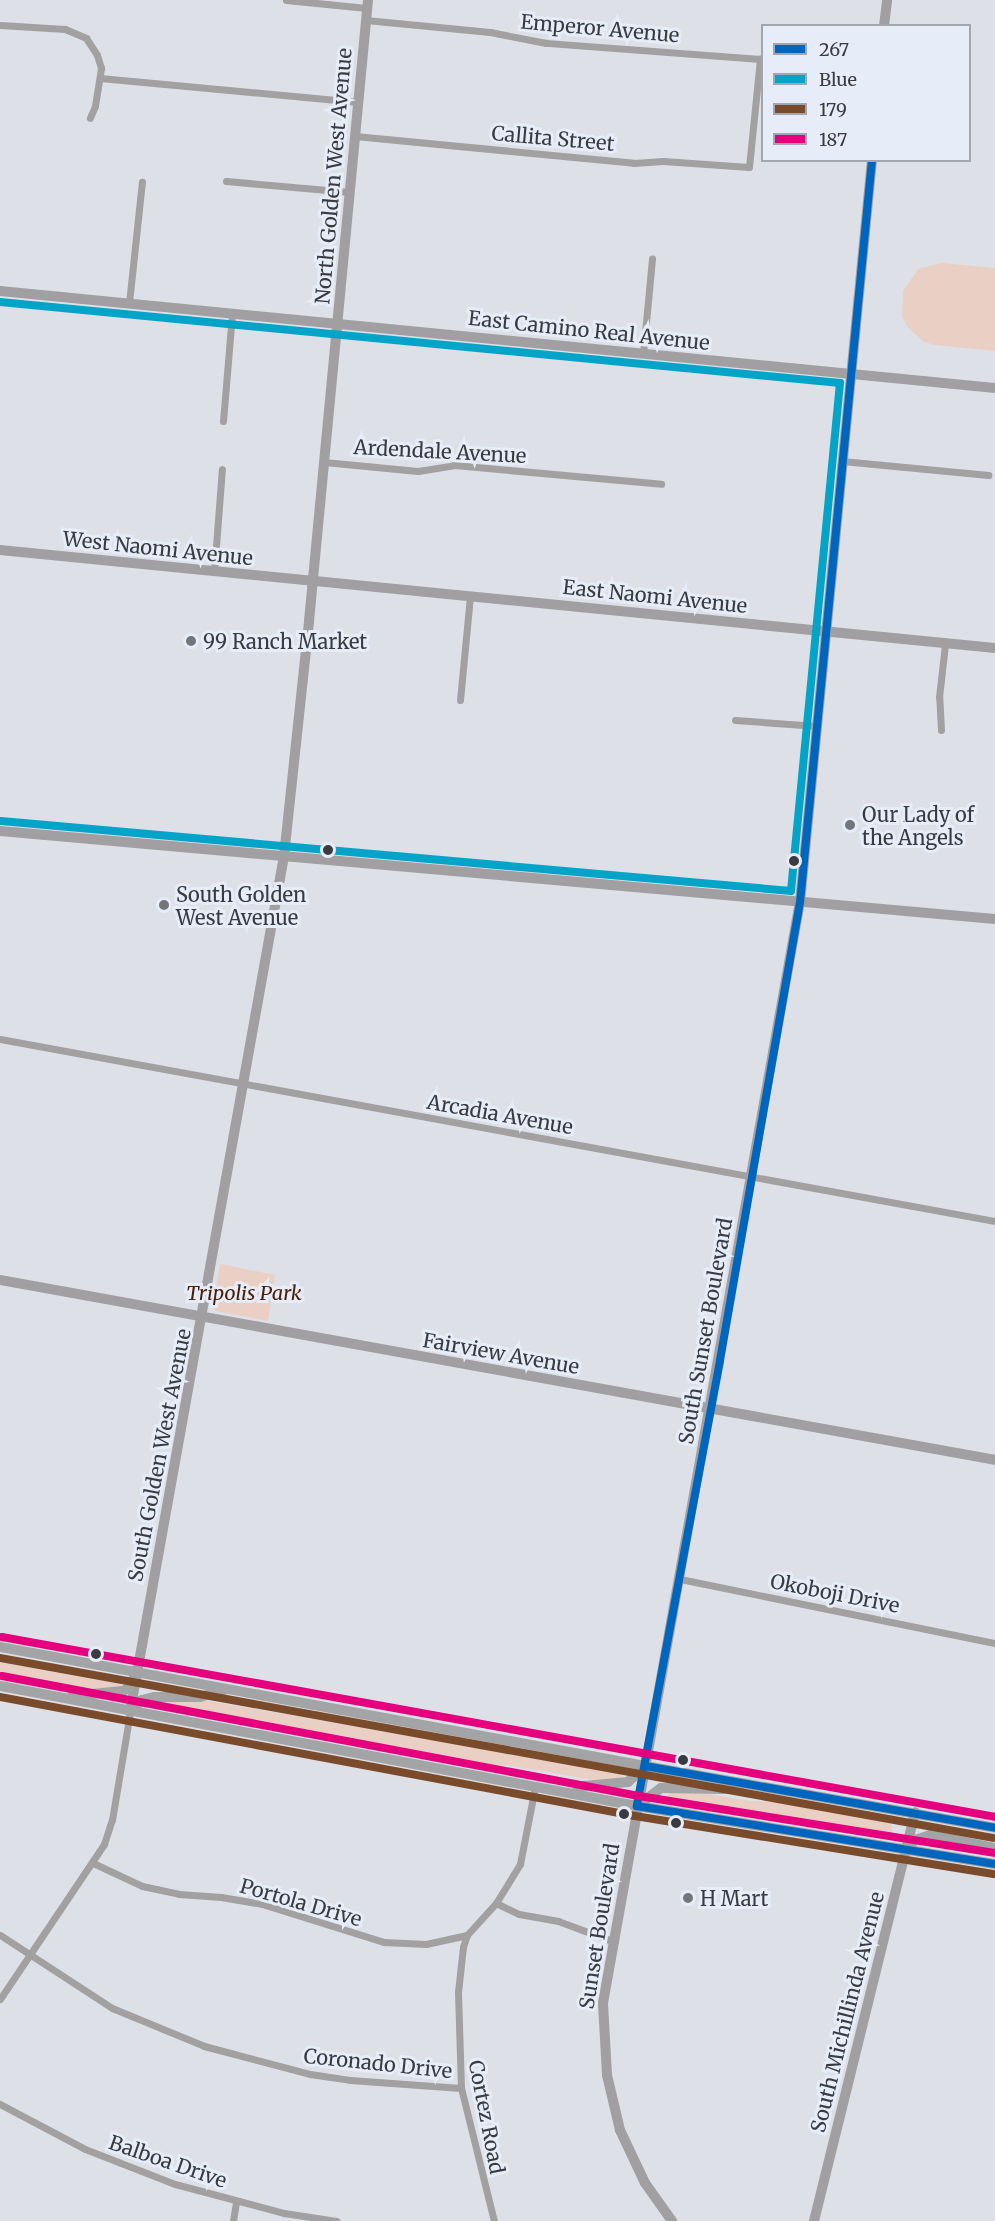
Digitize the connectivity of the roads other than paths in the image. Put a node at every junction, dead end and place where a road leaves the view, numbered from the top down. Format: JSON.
{"nodes":[{"id":1,"x":286,"y":0,"type":"edge"},
{"id":2,"x":886,"y":0,"type":"edge"},
{"id":3,"x":367,"y":4,"type":"edge"},
{"id":4,"x":366,"y":20,"type":"junction"},
{"id":5,"x":884,"y":24,"type":"edge"},
{"id":6,"x":0,"y":25,"type":"edge"},
{"id":7,"x":100,"y":78,"type":"junction"},
{"id":8,"x":358,"y":102,"type":"junction"},
{"id":9,"x":90,"y":118,"type":"dead end"},
{"id":10,"x":355,"y":136,"type":"junction"},
{"id":11,"x":872,"y":162,"type":"edge"},
{"id":12,"x":748,"y":167,"type":"joint"},
{"id":13,"x":226,"y":181,"type":"dead end"},
{"id":14,"x":142,"y":182,"type":"dead end"},
{"id":15,"x":350,"y":192,"type":"junction"},
{"id":16,"x":652,"y":258,"type":"dead end"},
{"id":17,"x":0,"y":291,"type":"edge"},
{"id":18,"x":129,"y":303,"type":"junction"},
{"id":19,"x":232,"y":314,"type":"junction"},
{"id":20,"x":338,"y":324,"type":"junction"},
{"id":21,"x":643,"y":354,"type":"junction"},
{"id":22,"x":851,"y":374,"type":"junction"},
{"id":23,"x":995,"y":388,"type":"edge"},
{"id":24,"x":223,"y":421,"type":"dead end"},
{"id":25,"x":842,"y":461,"type":"junction"},
{"id":26,"x":324,"y":462,"type":"junction"},
{"id":27,"x":222,"y":469,"type":"dead end"},
{"id":28,"x":988,"y":475,"type":"dead end"},
{"id":29,"x":661,"y":484,"type":"dead end"},
{"id":30,"x":0,"y":549,"type":"edge"},
{"id":31,"x":214,"y":572,"type":"junction"},
{"id":32,"x":312,"y":581,"type":"junction"},
{"id":33,"x":470,"y":597,"type":"junction"},
{"id":34,"x":827,"y":632,"type":"junction"},
{"id":35,"x":945,"y":644,"type":"junction"},
{"id":36,"x":995,"y":648,"type":"edge"},
{"id":37,"x":460,"y":700,"type":"dead end"},
{"id":38,"x":735,"y":720,"type":"dead end"},
{"id":39,"x":817,"y":726,"type":"junction"},
{"id":40,"x":941,"y":730,"type":"dead end"},
{"id":41,"x":0,"y":831,"type":"edge"},
{"id":42,"x":284,"y":856,"type":"junction"},
{"id":43,"x":800,"y":902,"type":"junction"},
{"id":44,"x":995,"y":919,"type":"edge"},
{"id":45,"x":0,"y":1039,"type":"edge"},
{"id":46,"x":244,"y":1085,"type":"junction"},
{"id":47,"x":751,"y":1176,"type":"junction"},
{"id":48,"x":995,"y":1221,"type":"edge"},
{"id":49,"x":0,"y":1280,"type":"edge"},
{"id":50,"x":203,"y":1316,"type":"junction"},
{"id":51,"x":711,"y":1409,"type":"junction"},
{"id":52,"x":995,"y":1460,"type":"edge"},
{"id":53,"x":680,"y":1579,"type":"junction"},
{"id":54,"x":995,"y":1643,"type":"edge"},
{"id":55,"x":0,"y":1647,"type":"edge"},
{"id":56,"x":138,"y":1671,"type":"junction"},
{"id":57,"x":0,"y":1686,"type":"edge"},
{"id":58,"x":230,"y":1688,"type":"junction"},
{"id":59,"x":62,"y":1698,"type":"junction"},
{"id":60,"x":130,"y":1712,"type":"junction"},
{"id":61,"x":645,"y":1766,"type":"junction"},
{"id":62,"x":749,"y":1784,"type":"junction"},
{"id":63,"x":535,"y":1787,"type":"junction"},
{"id":64,"x":573,"y":1794,"type":"junction"},
{"id":65,"x":637,"y":1806,"type":"junction"},
{"id":66,"x":915,"y":1812,"type":"junction"},
{"id":67,"x":995,"y":1828,"type":"edge"},
{"id":68,"x":995,"y":1848,"type":"edge"},
{"id":69,"x":906,"y":1849,"type":"junction"},
{"id":70,"x":93,"y":1863,"type":"junction"},
{"id":71,"x":995,"y":1864,"type":"edge"},
{"id":72,"x":496,"y":1903,"type":"junction"},
{"id":73,"x":0,"y":1935,"type":"edge"},
{"id":74,"x":467,"y":1935,"type":"junction"},
{"id":75,"x":612,"y":1941,"type":"junction"},
{"id":76,"x":30,"y":1956,"type":"junction"},
{"id":77,"x":0,"y":1999,"type":"edge"},
{"id":78,"x":461,"y":2088,"type":"junction"},
{"id":79,"x":0,"y":2104,"type":"edge"},
{"id":80,"x":236,"y":2202,"type":"junction"},
{"id":81,"x":233,"y":2221,"type":"edge"},
{"id":82,"x":336,"y":2221,"type":"edge"},
{"id":83,"x":494,"y":2221,"type":"edge"},
{"id":84,"x":672,"y":2221,"type":"edge"},
{"id":85,"x":814,"y":2221,"type":"edge"}],
"edges":[{"from":1,"to":3,"type":"street"},
{"from":2,"to":5,"type":"street"},
{"from":3,"to":4,"type":"street","name":"North Golden West Avenue"},
{"from":4,"to":8,"type":"street","name":"North Golden West Avenue"},
{"from":4,"to":12,"type":"street","name":"Emperor Avenue"},
{"from":6,"to":7,"type":"street"},
{"from":7,"to":8,"type":"street"},
{"from":7,"to":9,"type":"street"},
{"from":8,"to":10,"type":"street","name":"North Golden West Avenue"},
{"from":10,"to":12,"type":"street","name":"Callita Street"},
{"from":10,"to":15,"type":"street","name":"North Golden West Avenue"},
{"from":11,"to":22,"type":"street","name":"South Sunset Boulevard"},
{"from":13,"to":15,"type":"street"},
{"from":14,"to":18,"type":"street"},
{"from":15,"to":20,"type":"street","name":"North Golden West Avenue"},
{"from":16,"to":21,"type":"street"},
{"from":17,"to":18,"type":"street","name":"East Camino Real Avenue"},
{"from":18,"to":19,"type":"street","name":"East Camino Real Avenue"},
{"from":19,"to":20,"type":"street","name":"East Camino Real Avenue"},
{"from":19,"to":24,"type":"street"},
{"from":20,"to":21,"type":"street","name":"East Camino Real Avenue"},
{"from":20,"to":26,"type":"street","name":"North Golden West Avenue"},
{"from":21,"to":22,"type":"street","name":"East Camino Real Avenue"},
{"from":22,"to":23,"type":"street","name":"East Camino Real Avenue"},
{"from":22,"to":25,"type":"street","name":"South Sunset Boulevard"},
{"from":25,"to":28,"type":"street"},
{"from":25,"to":34,"type":"street","name":"South Sunset Boulevard"},
{"from":26,"to":29,"type":"street","name":"Ardendale Avenue"},
{"from":26,"to":32,"type":"street","name":"South Golden West Avenue"},
{"from":27,"to":31,"type":"street"},
{"from":30,"to":31,"type":"street","name":"West Naomi Avenue"},
{"from":31,"to":32,"type":"street","name":"West Naomi Avenue"},
{"from":32,"to":33,"type":"street","name":"East Naomi Avenue"},
{"from":32,"to":42,"type":"street","name":"South Golden West Avenue"},
{"from":33,"to":34,"type":"street","name":"East Naomi Avenue"},
{"from":33,"to":37,"type":"street"},
{"from":34,"to":35,"type":"street","name":"East Naomi Avenue"},
{"from":34,"to":39,"type":"street","name":"South Sunset Boulevard"},
{"from":35,"to":36,"type":"street","name":"East Naomi Avenue"},
{"from":35,"to":40,"type":"street"},
{"from":38,"to":39,"type":"street"},
{"from":39,"to":43,"type":"street","name":"South Sunset Boulevard"},
{"from":41,"to":42,"type":"street"},
{"from":42,"to":43,"type":"street"},
{"from":42,"to":46,"type":"street","name":"South Golden West Avenue"},
{"from":43,"to":44,"type":"street"},
{"from":43,"to":47,"type":"street","name":"South Sunset Boulevard"},
{"from":45,"to":46,"type":"street","name":"Arcadia Avenue"},
{"from":46,"to":47,"type":"street","name":"Arcadia Avenue"},
{"from":46,"to":50,"type":"street","name":"South Golden West Avenue"},
{"from":47,"to":48,"type":"street","name":"Arcadia Avenue"},
{"from":47,"to":51,"type":"street","name":"South Sunset Boulevard"},
{"from":49,"to":50,"type":"street","name":"Fairview Avenue"},
{"from":50,"to":51,"type":"street","name":"Fairview Avenue"},
{"from":50,"to":56,"type":"street","name":"South Golden West Avenue"},
{"from":51,"to":52,"type":"street","name":"Fairview Avenue"},
{"from":51,"to":53,"type":"street","name":"South Sunset Boulevard"},
{"from":53,"to":54,"type":"street","name":"Okoboji Drive"},
{"from":53,"to":61,"type":"street","name":"South Sunset Boulevard"},
{"from":55,"to":56,"type":"main road"},
{"from":56,"to":58,"type":"main road"},
{"from":56,"to":59,"type":"main road"},
{"from":56,"to":60,"type":"street","name":"South Golden West Avenue"},
{"from":57,"to":59,"type":"main road"},
{"from":58,"to":60,"type":"main road"},
{"from":58,"to":61,"type":"main road"},
{"from":59,"to":60,"type":"main road"},
{"from":60,"to":63,"type":"main road"},
{"from":60,"to":70,"type":"street"},
{"from":61,"to":62,"type":"main road"},
{"from":61,"to":64,"type":"main road"},
{"from":61,"to":65,"type":"street","name":"Sunset Boulevard"},
{"from":62,"to":65,"type":"main road"},
{"from":62,"to":66,"type":"main road"},
{"from":63,"to":64,"type":"main road"},
{"from":63,"to":72,"type":"street"},
{"from":64,"to":65,"type":"main road"},
{"from":65,"to":69,"type":"main road"},
{"from":65,"to":75,"type":"street","name":"Sunset Boulevard"},
{"from":66,"to":67,"type":"main road"},
{"from":66,"to":69,"type":"street","name":"South Michillinda Avenue"},
{"from":68,"to":69,"type":"main road"},
{"from":69,"to":71,"type":"main road"},
{"from":69,"to":85,"type":"street","name":"South Michillinda Avenue"},
{"from":70,"to":74,"type":"street","name":"Portola Drive"},
{"from":70,"to":76,"type":"street"},
{"from":72,"to":74,"type":"street"},
{"from":72,"to":75,"type":"street"},
{"from":73,"to":76,"type":"street","name":"Coronado Drive"},
{"from":74,"to":78,"type":"street","name":"Cortez Road"},
{"from":75,"to":84,"type":"street","name":"Sunset Boulevard"},
{"from":76,"to":77,"type":"street"},
{"from":76,"to":78,"type":"street","name":"Coronado Drive"},
{"from":78,"to":83,"type":"street","name":"Cortez Road"},
{"from":79,"to":80,"type":"street","name":"Balboa Drive"},
{"from":80,"to":81,"type":"street"},
{"from":80,"to":82,"type":"street","name":"Balboa Drive"}]}
